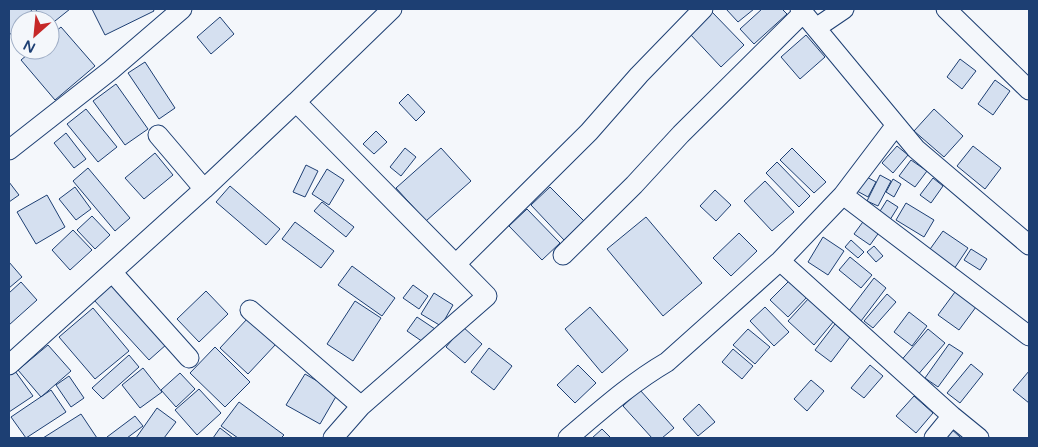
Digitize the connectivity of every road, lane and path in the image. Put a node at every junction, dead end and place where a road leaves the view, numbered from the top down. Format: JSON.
{"nodes":[{"id":1,"x":182,"y":9,"type":"edge"},
{"id":2,"x":392,"y":9,"type":"edge"},
{"id":3,"x":703,"y":9,"type":"edge"},
{"id":4,"x":844,"y":9,"type":"edge"},
{"id":5,"x":946,"y":9,"type":"edge"},
{"id":6,"x":801,"y":11,"type":"edge"},
{"id":7,"x":816,"y":28,"type":"junction"},
{"id":8,"x":1029,"y":90,"type":"edge"},
{"id":9,"x":296,"y":102,"type":"junction"},
{"id":10,"x":896,"y":125,"type":"junction"},
{"id":11,"x":158,"y":135,"type":"dead end"},
{"id":12,"x":9,"y":150,"type":"edge"},
{"id":13,"x":204,"y":189,"type":"junction"},
{"id":14,"x":843,"y":195,"type":"junction"},
{"id":15,"x":1029,"y":245,"type":"edge"},
{"id":16,"x":563,"y":255,"type":"dead end"},
{"id":17,"x":780,"y":262,"type":"junction"},
{"id":18,"x":456,"y":264,"type":"junction"},
{"id":19,"x":112,"y":272,"type":"junction"},
{"id":20,"x":250,"y":310,"type":"dead end"},
{"id":21,"x":1029,"y":336,"type":"edge"},
{"id":22,"x":189,"y":358,"type":"dead end"},
{"id":23,"x":9,"y":365,"type":"edge"},
{"id":24,"x":361,"y":406,"type":"junction"},
{"id":25,"x":952,"y":416,"type":"junction"},
{"id":26,"x":333,"y":438,"type":"edge"},
{"id":27,"x":568,"y":438,"type":"edge"},
{"id":28,"x":934,"y":438,"type":"edge"},
{"id":29,"x":979,"y":438,"type":"edge"}],
"edges":[{"from":1,"to":12,"type":"street"},
{"from":2,"to":9,"type":"street"},
{"from":3,"to":18,"type":"street"},
{"from":4,"to":7,"type":"street"},
{"from":5,"to":8,"type":"street"},
{"from":6,"to":7,"type":"street"},
{"from":6,"to":16,"type":"street"},
{"from":7,"to":10,"type":"street"},
{"from":9,"to":13,"type":"street"},
{"from":9,"to":18,"type":"street"},
{"from":10,"to":14,"type":"street"},
{"from":10,"to":15,"type":"street"},
{"from":11,"to":13,"type":"street"},
{"from":13,"to":19,"type":"street"},
{"from":14,"to":17,"type":"street"},
{"from":14,"to":21,"type":"street"},
{"from":17,"to":25,"type":"street"},
{"from":17,"to":27,"type":"street"},
{"from":18,"to":24,"type":"street"},
{"from":19,"to":22,"type":"street"},
{"from":19,"to":23,"type":"street"},
{"from":20,"to":24,"type":"street"},
{"from":24,"to":26,"type":"street"},
{"from":25,"to":28,"type":"street"},
{"from":25,"to":29,"type":"street"}]}
